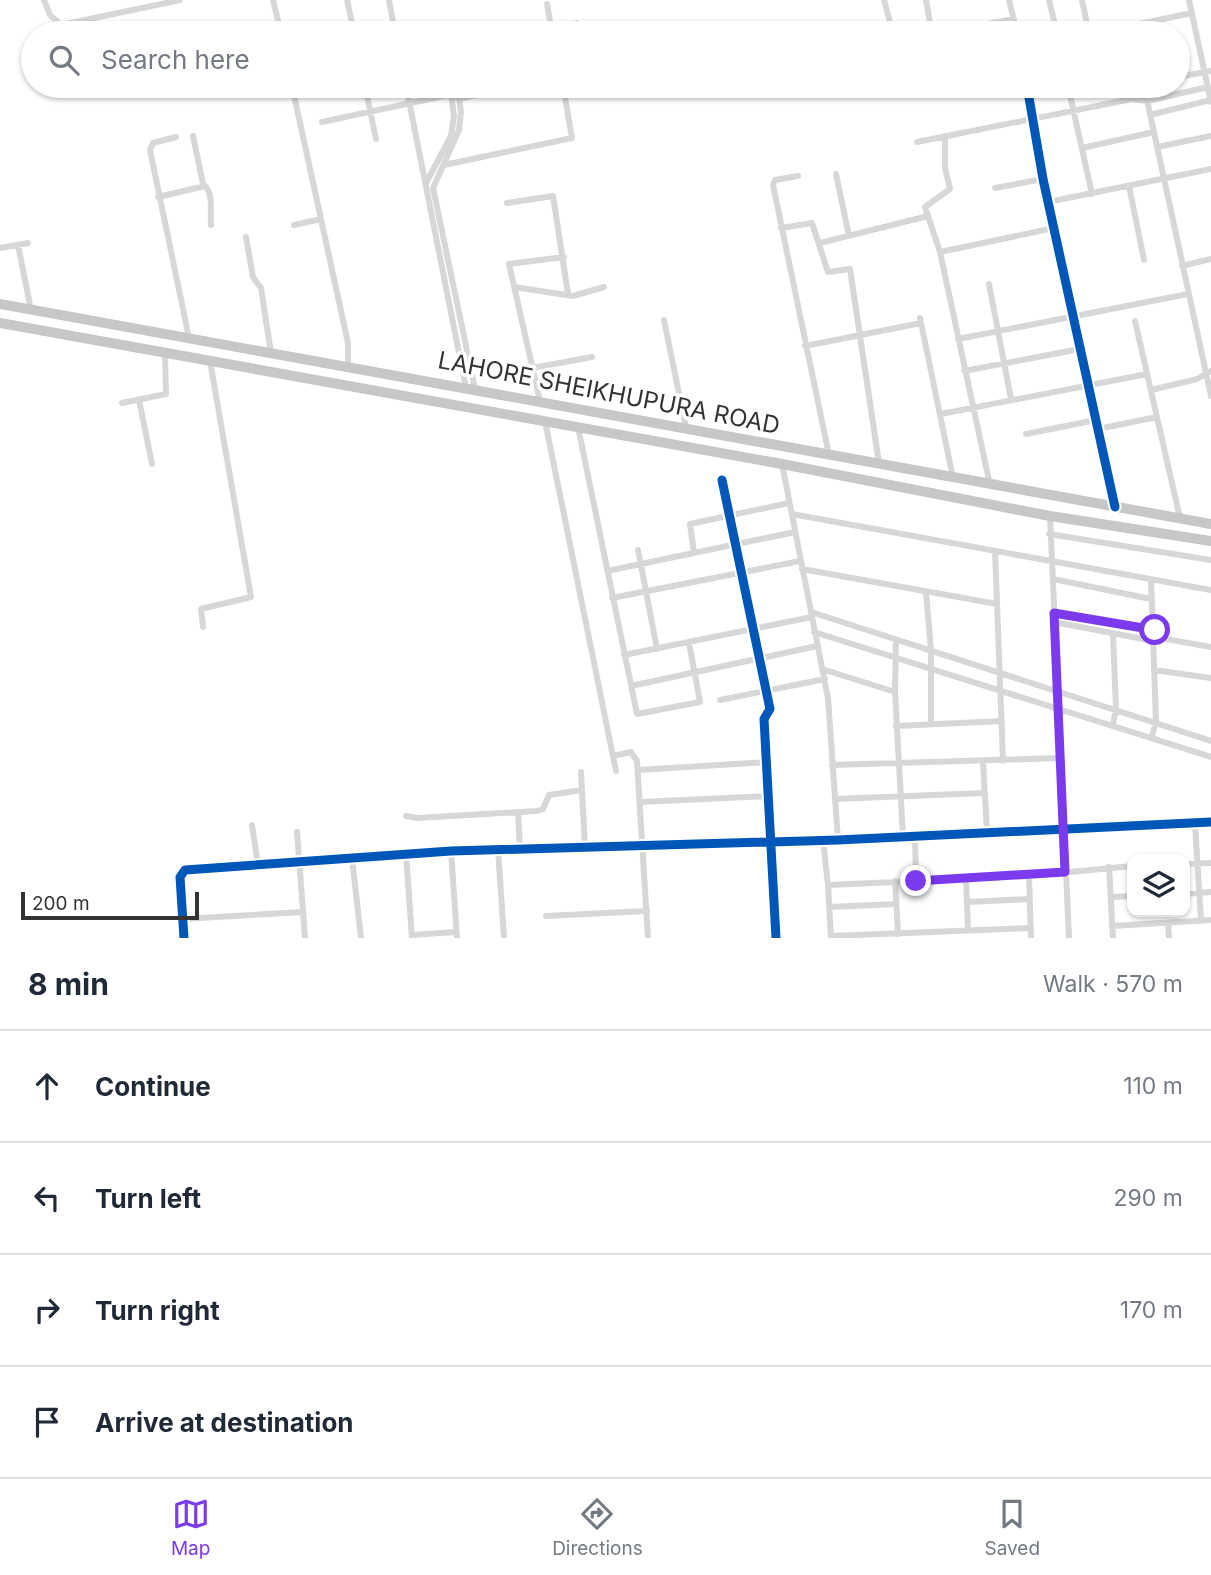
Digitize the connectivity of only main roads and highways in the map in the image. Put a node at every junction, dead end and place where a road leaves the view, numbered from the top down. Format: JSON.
{"nodes":[{"id":1,"x":0,"y":304,"type":"edge"},
{"id":2,"x":0,"y":323,"type":"edge"},
{"id":3,"x":119,"y":326,"type":"junction"},
{"id":4,"x":116,"y":344,"type":"junction"},
{"id":5,"x":1211,"y":524,"type":"edge"},
{"id":6,"x":1211,"y":541,"type":"edge"}],
"edges":[{"from":1,"to":3,"type":"highway","name":"LAHORE SHEIKHUPURA ROAD"},
{"from":2,"to":4,"type":"highway","name":"LAHORE SHEIKHUPURA ROAD"},
{"from":3,"to":4,"type":"highway"},
{"from":3,"to":5,"type":"highway","name":"LAHORE SHEIKHUPURA ROAD"},
{"from":4,"to":6,"type":"highway","name":"LAHORE SHEIKHUPURA ROAD"}]}
